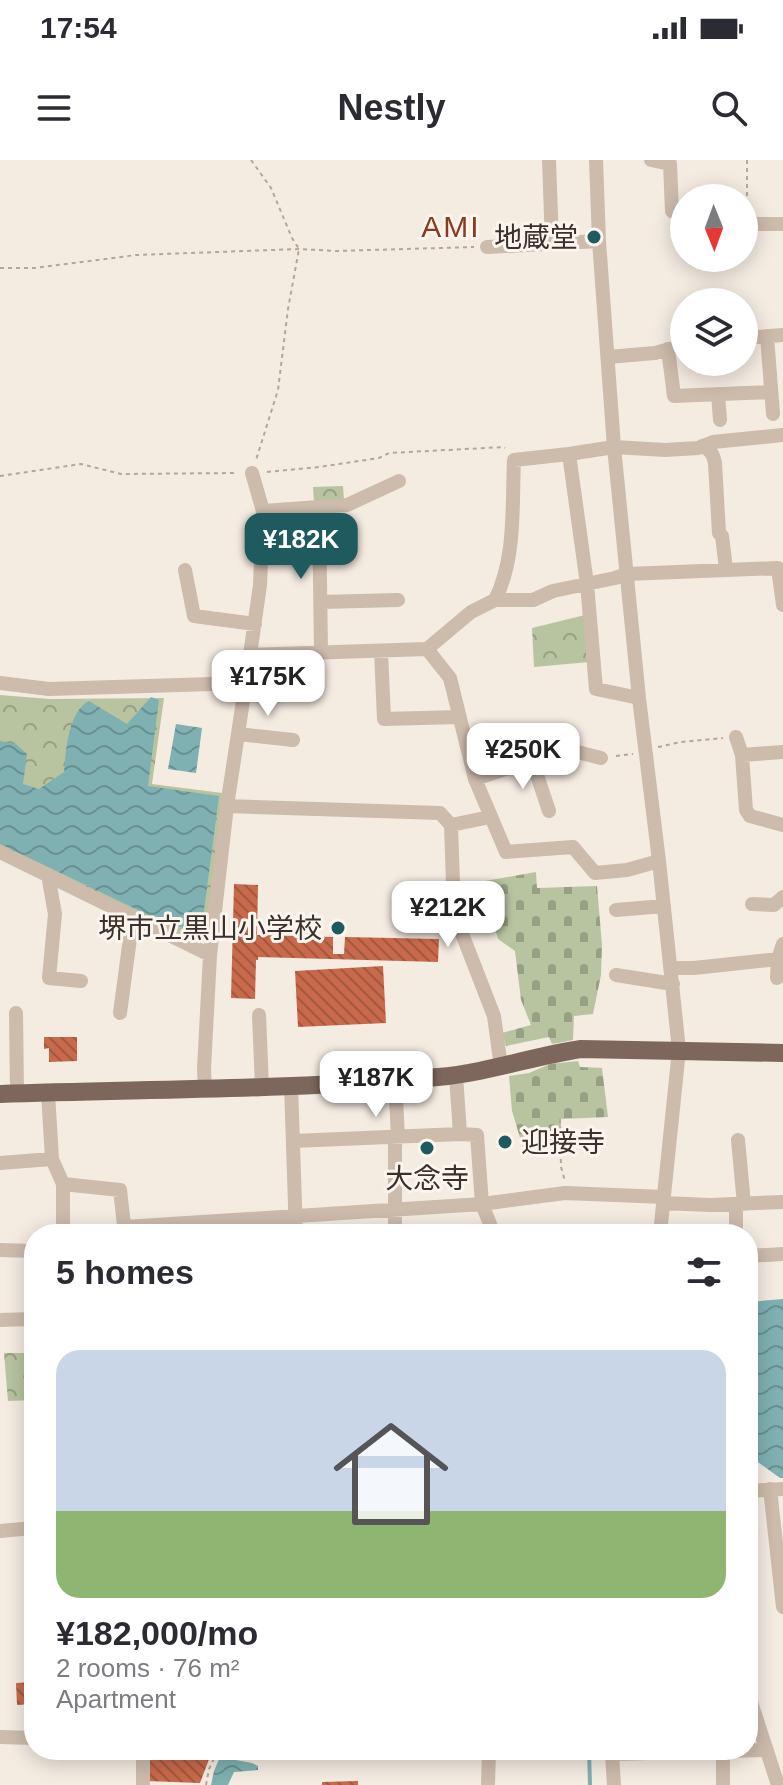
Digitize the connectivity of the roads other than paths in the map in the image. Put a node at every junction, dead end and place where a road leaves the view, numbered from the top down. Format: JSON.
{"nodes":[{"id":1,"x":549,"y":160,"type":"edge"},
{"id":2,"x":596,"y":160,"type":"edge"},
{"id":3,"x":651,"y":160,"type":"edge"},
{"id":4,"x":671,"y":184,"type":"edge"},
{"id":5,"x":758,"y":224,"type":"edge"},
{"id":6,"x":783,"y":224,"type":"edge"},
{"id":7,"x":599,"y":241,"type":"junction"},
{"id":8,"x":552,"y":243,"type":"junction"},
{"id":9,"x":487,"y":247,"type":"road end"},
{"id":10,"x":783,"y":335,"type":"edge"},
{"id":11,"x":767,"y":336,"type":"junction"},
{"id":12,"x":758,"y":337,"type":"edge"},
{"id":13,"x":668,"y":349,"type":"joint"},
{"id":14,"x":608,"y":357,"type":"junction"},
{"id":15,"x":771,"y":392,"type":"junction"},
{"id":16,"x":718,"y":394,"type":"junction"},
{"id":17,"x":773,"y":414,"type":"dead end"},
{"id":18,"x":720,"y":420,"type":"dead end"},
{"id":19,"x":783,"y":435,"type":"edge"},
{"id":20,"x":702,"y":446,"type":"junction"},
{"id":21,"x":614,"y":447,"type":"junction"},
{"id":22,"x":569,"y":454,"type":"junction"},
{"id":23,"x":252,"y":473,"type":"road end"},
{"id":24,"x":399,"y":481,"type":"dead end"},
{"id":25,"x":319,"y":508,"type":"junction"},
{"id":26,"x":263,"y":511,"type":"junction"},
{"id":27,"x":780,"y":568,"type":"edge"},
{"id":28,"x":726,"y":569,"type":"junction"},
{"id":29,"x":185,"y":570,"type":"dead end"},
{"id":30,"x":627,"y":574,"type":"junction"},
{"id":31,"x":587,"y":584,"type":"junction"},
{"id":32,"x":398,"y":600,"type":"dead end"},
{"id":33,"x":495,"y":600,"type":"junction"},
{"id":34,"x":321,"y":602,"type":"junction"},
{"id":35,"x":783,"y":605,"type":"edge"},
{"id":36,"x":255,"y":624,"type":"junction"},
{"id":37,"x":427,"y":649,"type":"junction"},
{"id":38,"x":381,"y":651,"type":"junction"},
{"id":39,"x":321,"y":653,"type":"junction"},
{"id":40,"x":250,"y":655,"type":"junction"},
{"id":41,"x":0,"y":683,"type":"edge"},
{"id":42,"x":245,"y":683,"type":"junction"},
{"id":43,"x":639,"y":698,"type":"junction"},
{"id":44,"x":459,"y":717,"type":"junction"},
{"id":45,"x":238,"y":734,"type":"junction"},
{"id":46,"x":736,"y":737,"type":"road end"},
{"id":47,"x":293,"y":740,"type":"dead end"},
{"id":48,"x":783,"y":752,"type":"edge"},
{"id":49,"x":742,"y":755,"type":"junction"},
{"id":50,"x":601,"y":758,"type":"road end"},
{"id":51,"x":532,"y":760,"type":"junction"},
{"id":52,"x":475,"y":779,"type":"junction"},
{"id":53,"x":227,"y":806,"type":"junction"},
{"id":54,"x":549,"y":811,"type":"dead end"},
{"id":55,"x":490,"y":817,"type":"junction"},
{"id":56,"x":451,"y":825,"type":"junction"},
{"id":57,"x":783,"y":825,"type":"edge"},
{"id":58,"x":0,"y":852,"type":"edge"},
{"id":59,"x":659,"y":861,"type":"junction"},
{"id":60,"x":48,"y":875,"type":"junction"},
{"id":61,"x":783,"y":897,"type":"edge"},
{"id":62,"x":752,"y":904,"type":"dead end"},
{"id":63,"x":664,"y":906,"type":"junction"},
{"id":64,"x":616,"y":910,"type":"dead end"},
{"id":65,"x":133,"y":916,"type":"junction"},
{"id":66,"x":783,"y":944,"type":"edge"},
{"id":67,"x":210,"y":955,"type":"junction"},
{"id":68,"x":778,"y":959,"type":"junction"},
{"id":69,"x":671,"y":968,"type":"junction"},
{"id":70,"x":616,"y":975,"type":"dead end"},
{"id":71,"x":777,"y":978,"type":"dead end"},
{"id":72,"x":673,"y":984,"type":"junction"},
{"id":73,"x":73,"y":985,"type":"dead end"},
{"id":74,"x":16,"y":1013,"type":"dead end"},
{"id":75,"x":120,"y":1013,"type":"dead end"},
{"id":76,"x":259,"y":1015,"type":"dead end"},
{"id":77,"x":679,"y":1050,"type":"junction"},
{"id":78,"x":783,"y":1053,"type":"edge"},
{"id":79,"x":501,"y":1067,"type":"junction"},
{"id":80,"x":456,"y":1075,"type":"junction"},
{"id":81,"x":395,"y":1080,"type":"junction"},
{"id":82,"x":291,"y":1085,"type":"junction"},
{"id":83,"x":262,"y":1087,"type":"junction"},
{"id":84,"x":205,"y":1090,"type":"junction"},
{"id":85,"x":48,"y":1093,"type":"junction"},
{"id":86,"x":9,"y":1094,"type":"edge"},
{"id":87,"x":460,"y":1134,"type":"junction"},
{"id":88,"x":398,"y":1137,"type":"junction"},
{"id":89,"x":738,"y":1140,"type":"dead end"},
{"id":90,"x":293,"y":1141,"type":"junction"},
{"id":91,"x":52,"y":1159,"type":"junction"},
{"id":92,"x":0,"y":1163,"type":"edge"},
{"id":93,"x":63,"y":1184,"type":"junction"},
{"id":94,"x":664,"y":1200,"type":"junction"},
{"id":95,"x":783,"y":1202,"type":"edge"},
{"id":96,"x":482,"y":1204,"type":"junction"},
{"id":97,"x":740,"y":1204,"type":"junction"},
{"id":98,"x":395,"y":1210,"type":"junction"},
{"id":99,"x":295,"y":1215,"type":"junction"},
{"id":100,"x":63,"y":1224,"type":"edge"},
{"id":101,"x":124,"y":1224,"type":"edge"},
{"id":102,"x":193,"y":1224,"type":"edge"},
{"id":103,"x":295,"y":1224,"type":"edge"},
{"id":104,"x":395,"y":1224,"type":"edge"},
{"id":105,"x":490,"y":1224,"type":"edge"},
{"id":106,"x":661,"y":1224,"type":"edge"},
{"id":107,"x":737,"y":1224,"type":"edge"},
{"id":108,"x":0,"y":1250,"type":"edge"},
{"id":109,"x":24,"y":1251,"type":"edge"},
{"id":110,"x":783,"y":1254,"type":"edge"},
{"id":111,"x":758,"y":1255,"type":"edge"},
{"id":112,"x":24,"y":1319,"type":"edge"},
{"id":113,"x":0,"y":1320,"type":"edge"},
{"id":114,"x":776,"y":1489,"type":"edge"},
{"id":115,"x":24,"y":1529,"type":"edge"},
{"id":116,"x":0,"y":1531,"type":"edge"},
{"id":117,"x":783,"y":1607,"type":"edge"},
{"id":118,"x":758,"y":1719,"type":"edge"},
{"id":119,"x":0,"y":1737,"type":"edge"},
{"id":120,"x":24,"y":1738,"type":"edge"},
{"id":121,"x":773,"y":1757,"type":"edge"},
{"id":122,"x":143,"y":1760,"type":"edge"},
{"id":123,"x":489,"y":1760,"type":"edge"},
{"id":124,"x":612,"y":1760,"type":"edge"},
{"id":125,"x":723,"y":1760,"type":"edge"},
{"id":126,"x":143,"y":1785,"type":"edge"},
{"id":127,"x":488,"y":1785,"type":"edge"},
{"id":128,"x":614,"y":1785,"type":"edge"},
{"id":129,"x":723,"y":1785,"type":"edge"},
{"id":130,"x":778,"y":1785,"type":"edge"}],
"edges":[{"from":1,"to":8,"type":"street"},
{"from":2,"to":7,"type":"street"},
{"from":3,"to":4,"type":"street"},
{"from":5,"to":6,"type":"street"},
{"from":7,"to":8,"type":"street"},
{"from":7,"to":14,"type":"street"},
{"from":8,"to":9,"type":"street"},
{"from":10,"to":11,"type":"street"},
{"from":11,"to":12,"type":"street"},
{"from":11,"to":15,"type":"street"},
{"from":13,"to":14,"type":"street"},
{"from":13,"to":16,"type":"street"},
{"from":14,"to":21,"type":"street"},
{"from":15,"to":16,"type":"street"},
{"from":15,"to":17,"type":"street"},
{"from":16,"to":18,"type":"street"},
{"from":19,"to":20,"type":"street"},
{"from":20,"to":21,"type":"street"},
{"from":20,"to":28,"type":"street"},
{"from":21,"to":22,"type":"street"},
{"from":21,"to":30,"type":"street"},
{"from":22,"to":31,"type":"street"},
{"from":22,"to":33,"type":"street"},
{"from":23,"to":26,"type":"street"},
{"from":24,"to":25,"type":"street"},
{"from":25,"to":26,"type":"street"},
{"from":25,"to":34,"type":"street"},
{"from":26,"to":36,"type":"street"},
{"from":27,"to":28,"type":"street"},
{"from":27,"to":35,"type":"street"},
{"from":28,"to":30,"type":"street"},
{"from":29,"to":36,"type":"street"},
{"from":30,"to":31,"type":"street"},
{"from":30,"to":43,"type":"street"},
{"from":31,"to":33,"type":"street"},
{"from":31,"to":43,"type":"street"},
{"from":32,"to":34,"type":"street"},
{"from":33,"to":37,"type":"street"},
{"from":34,"to":39,"type":"street"},
{"from":36,"to":40,"type":"street"},
{"from":37,"to":38,"type":"street"},
{"from":37,"to":44,"type":"street"},
{"from":38,"to":39,"type":"street"},
{"from":38,"to":44,"type":"street"},
{"from":39,"to":40,"type":"street"},
{"from":40,"to":42,"type":"street"},
{"from":41,"to":42,"type":"street"},
{"from":42,"to":45,"type":"street"},
{"from":43,"to":59,"type":"street"},
{"from":44,"to":52,"type":"street"},
{"from":45,"to":47,"type":"street"},
{"from":45,"to":53,"type":"street"},
{"from":46,"to":49,"type":"street"},
{"from":48,"to":49,"type":"street"},
{"from":49,"to":57,"type":"street"},
{"from":50,"to":51,"type":"street"},
{"from":51,"to":52,"type":"street"},
{"from":51,"to":54,"type":"street"},
{"from":52,"to":55,"type":"street"},
{"from":53,"to":56,"type":"street"},
{"from":53,"to":67,"type":"street"},
{"from":55,"to":56,"type":"street"},
{"from":55,"to":59,"type":"street"},
{"from":56,"to":79,"type":"street"},
{"from":58,"to":60,"type":"street"},
{"from":59,"to":63,"type":"street"},
{"from":60,"to":65,"type":"street"},
{"from":60,"to":73,"type":"street"},
{"from":61,"to":62,"type":"street"},
{"from":63,"to":64,"type":"street"},
{"from":63,"to":69,"type":"street"},
{"from":65,"to":67,"type":"street"},
{"from":65,"to":75,"type":"street"},
{"from":66,"to":68,"type":"street"},
{"from":67,"to":84,"type":"street"},
{"from":68,"to":69,"type":"street"},
{"from":68,"to":71,"type":"street"},
{"from":69,"to":72,"type":"street"},
{"from":70,"to":72,"type":"street"},
{"from":72,"to":77,"type":"street"},
{"from":74,"to":86,"type":"street"},
{"from":76,"to":83,"type":"street"},
{"from":77,"to":78,"type":"main road"},
{"from":77,"to":79,"type":"main road"},
{"from":77,"to":94,"type":"street"},
{"from":79,"to":80,"type":"main road"},
{"from":80,"to":81,"type":"main road"},
{"from":80,"to":87,"type":"street"},
{"from":81,"to":82,"type":"main road"},
{"from":81,"to":88,"type":"street"},
{"from":82,"to":83,"type":"main road"},
{"from":82,"to":90,"type":"street"},
{"from":83,"to":84,"type":"main road"},
{"from":84,"to":85,"type":"main road"},
{"from":85,"to":86,"type":"main road"},
{"from":85,"to":91,"type":"street"},
{"from":87,"to":88,"type":"street"},
{"from":87,"to":96,"type":"street"},
{"from":88,"to":90,"type":"street"},
{"from":88,"to":98,"type":"street"},
{"from":89,"to":97,"type":"street"},
{"from":90,"to":99,"type":"street"},
{"from":91,"to":92,"type":"street"},
{"from":91,"to":93,"type":"street"},
{"from":93,"to":100,"type":"street"},
{"from":93,"to":101,"type":"street"},
{"from":94,"to":96,"type":"street"},
{"from":94,"to":97,"type":"street"},
{"from":94,"to":106,"type":"street"},
{"from":95,"to":97,"type":"street"},
{"from":96,"to":98,"type":"street"},
{"from":96,"to":105,"type":"street"},
{"from":97,"to":107,"type":"street"},
{"from":98,"to":99,"type":"street"},
{"from":98,"to":104,"type":"street"},
{"from":99,"to":102,"type":"street"},
{"from":99,"to":103,"type":"street"},
{"from":108,"to":109,"type":"street"},
{"from":110,"to":111,"type":"street"},
{"from":112,"to":113,"type":"street"},
{"from":114,"to":117,"type":"street"},
{"from":115,"to":116,"type":"street"},
{"from":118,"to":121,"type":"street"},
{"from":119,"to":120,"type":"street"},
{"from":121,"to":130,"type":"street"},
{"from":122,"to":126,"type":"street"},
{"from":123,"to":127,"type":"street"},
{"from":124,"to":128,"type":"street"},
{"from":125,"to":129,"type":"street"}]}
